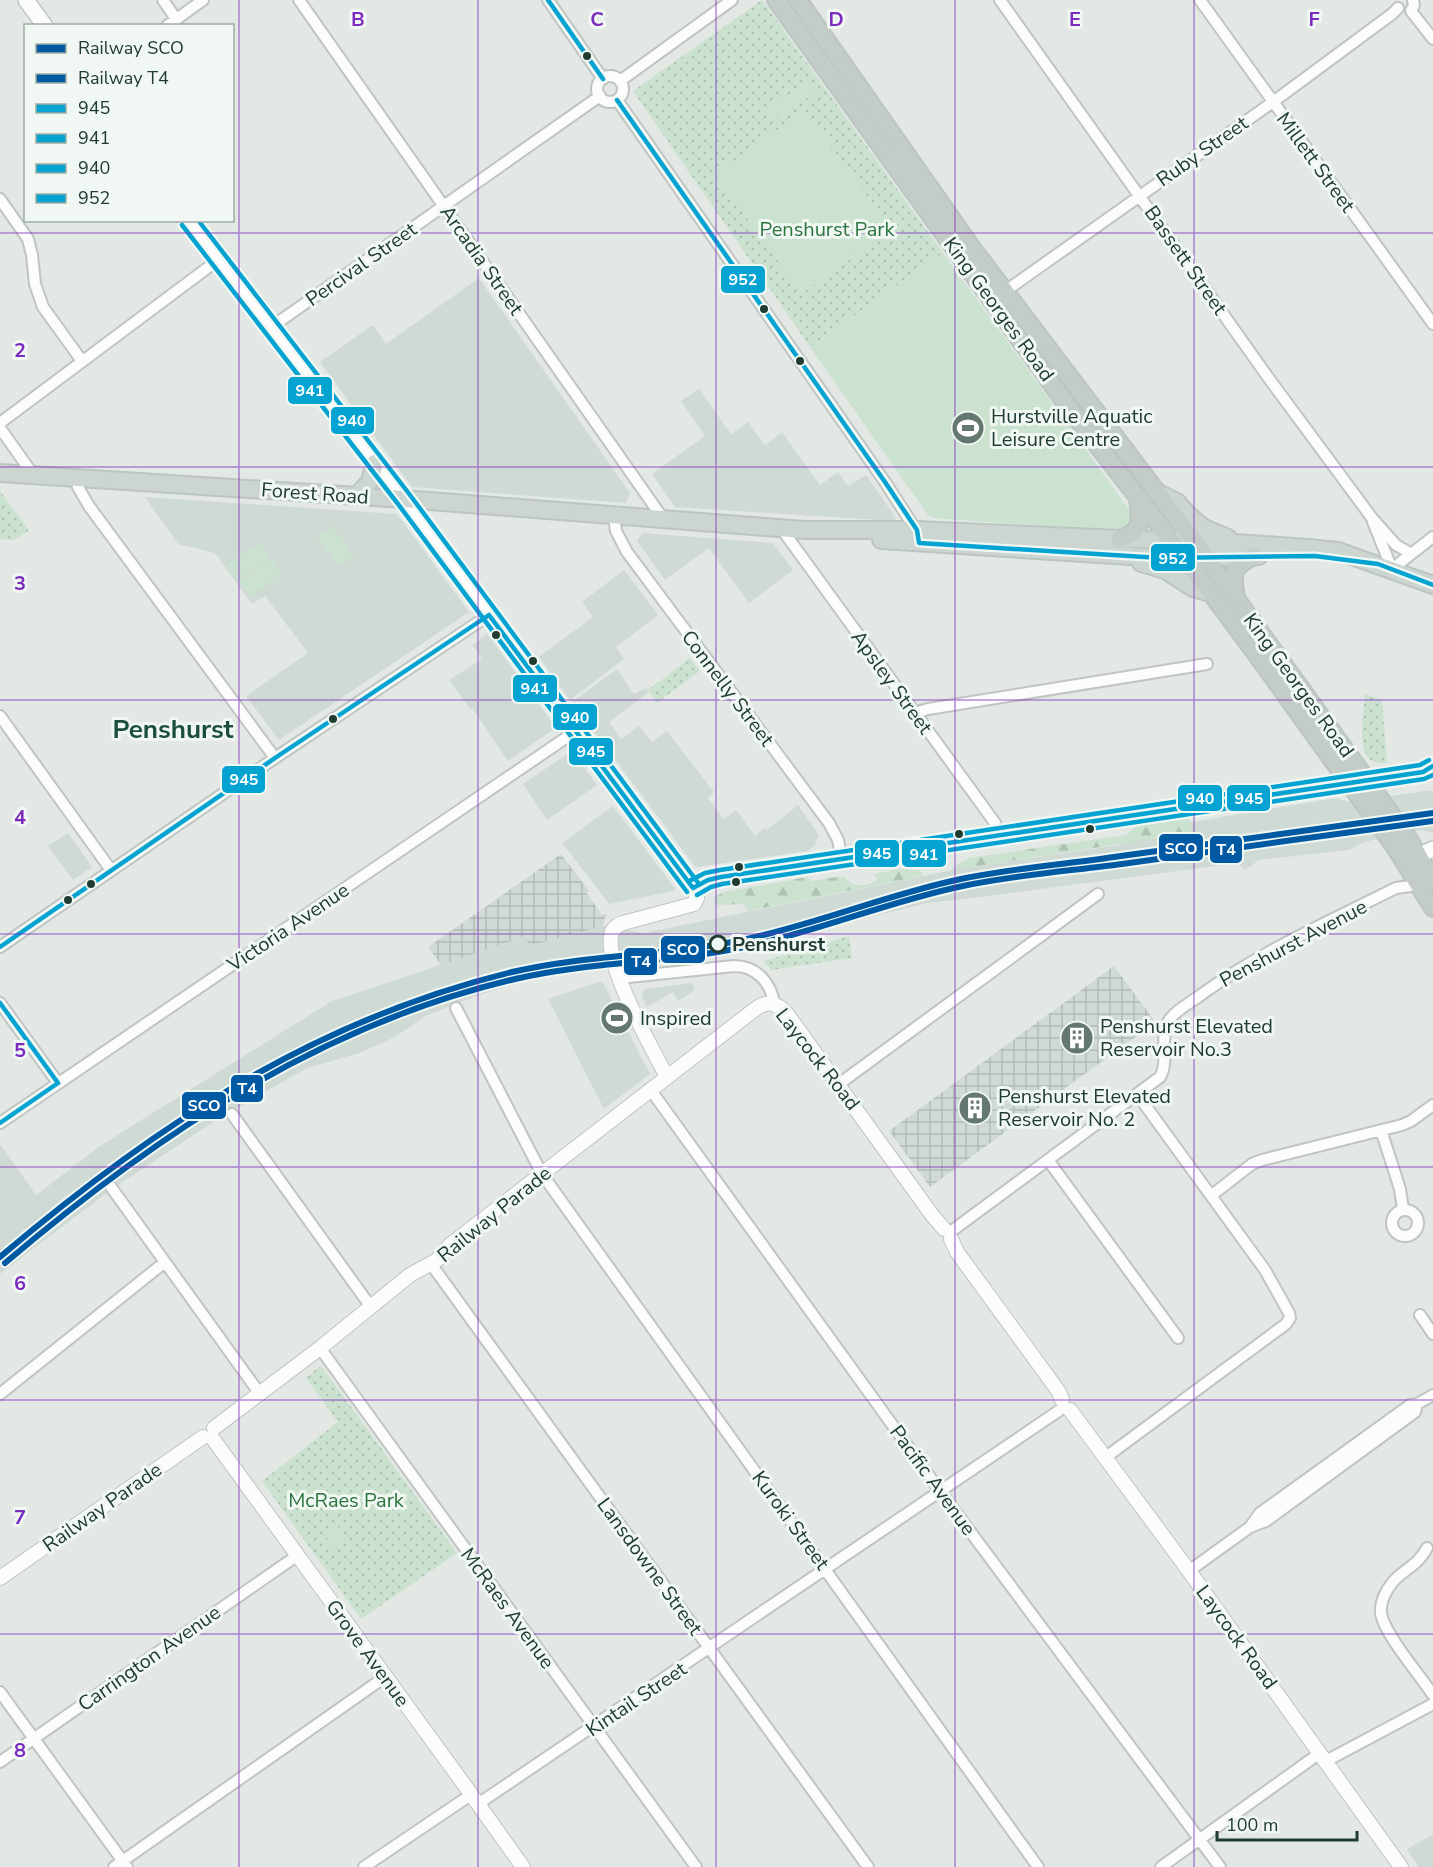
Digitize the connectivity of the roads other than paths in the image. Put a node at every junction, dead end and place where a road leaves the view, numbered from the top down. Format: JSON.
{"nodes":[{"id":1,"x":26,"y":0,"type":"edge"},
{"id":2,"x":163,"y":0,"type":"edge"},
{"id":3,"x":203,"y":0,"type":"edge"},
{"id":4,"x":299,"y":0,"type":"edge"},
{"id":5,"x":548,"y":0,"type":"edge"},
{"id":6,"x":732,"y":0,"type":"edge"},
{"id":7,"x":776,"y":0,"type":"edge"},
{"id":8,"x":798,"y":0,"type":"edge"},
{"id":9,"x":1000,"y":0,"type":"edge"},
{"id":10,"x":1200,"y":0,"type":"edge"},
{"id":11,"x":1398,"y":4,"type":"edge"},
{"id":12,"x":1412,"y":6,"type":"edge"},
{"id":13,"x":172,"y":22,"type":"edge"},
{"id":14,"x":44,"y":24,"type":"edge"},
{"id":15,"x":1433,"y":39,"type":"edge"},
{"id":16,"x":603,"y":79,"type":"junction"},
{"id":17,"x":620,"y":81,"type":"junction"},
{"id":18,"x":600,"y":96,"type":"junction"},
{"id":19,"x":617,"y":100,"type":"junction"},
{"id":20,"x":1273,"y":102,"type":"junction"},
{"id":21,"x":1140,"y":195,"type":"junction"},
{"id":22,"x":0,"y":199,"type":"edge"},
{"id":23,"x":444,"y":206,"type":"junction"},
{"id":24,"x":190,"y":222,"type":"edge"},
{"id":25,"x":218,"y":260,"type":"junction"},
{"id":26,"x":1004,"y":291,"type":"junction"},
{"id":27,"x":1433,"y":324,"type":"edge"},
{"id":28,"x":270,"y":328,"type":"junction"},
{"id":29,"x":82,"y":361,"type":"junction"},
{"id":30,"x":0,"y":423,"type":"edge"},
{"id":31,"x":0,"y":428,"type":"edge"},
{"id":32,"x":375,"y":463,"type":"junction"},
{"id":33,"x":0,"y":473,"type":"edge"},
{"id":34,"x":34,"y":476,"type":"junction"},
{"id":35,"x":76,"y":478,"type":"junction"},
{"id":36,"x":1156,"y":492,"type":"junction"},
{"id":37,"x":357,"y":496,"type":"junction"},
{"id":38,"x":404,"y":499,"type":"junction"},
{"id":39,"x":1138,"y":499,"type":"junction"},
{"id":40,"x":614,"y":516,"type":"junction"},
{"id":41,"x":1372,"y":518,"type":"junction"},
{"id":42,"x":664,"y":520,"type":"junction"},
{"id":43,"x":782,"y":528,"type":"junction"},
{"id":44,"x":918,"y":536,"type":"junction"},
{"id":45,"x":1433,"y":537,"type":"edge"},
{"id":46,"x":1120,"y":539,"type":"junction"},
{"id":47,"x":1171,"y":540,"type":"junction"},
{"id":48,"x":1193,"y":540,"type":"junction"},
{"id":49,"x":1251,"y":549,"type":"junction"},
{"id":50,"x":1410,"y":554,"type":"junction"},
{"id":51,"x":1114,"y":556,"type":"junction"},
{"id":52,"x":1206,"y":557,"type":"junction"},
{"id":53,"x":1185,"y":558,"type":"junction"},
{"id":54,"x":1385,"y":567,"type":"junction"},
{"id":55,"x":1433,"y":585,"type":"edge"},
{"id":56,"x":1210,"y":593,"type":"junction"},
{"id":57,"x":1236,"y":599,"type":"junction"},
{"id":58,"x":489,"y":615,"type":"junction"},
{"id":59,"x":1207,"y":664,"type":"dead end"},
{"id":60,"x":915,"y":713,"type":"junction"},
{"id":61,"x":0,"y":716,"type":"edge"},
{"id":62,"x":576,"y":731,"type":"junction"},
{"id":63,"x":275,"y":758,"type":"junction"},
{"id":64,"x":1433,"y":766,"type":"edge"},
{"id":65,"x":1367,"y":780,"type":"junction"},
{"id":66,"x":1347,"y":782,"type":"junction"},
{"id":67,"x":1000,"y":836,"type":"junction"},
{"id":68,"x":1412,"y":851,"type":"edge"},
{"id":69,"x":842,"y":860,"type":"junction"},
{"id":70,"x":111,"y":870,"type":"junction"},
{"id":71,"x":1426,"y":883,"type":"edge"},
{"id":72,"x":693,"y":888,"type":"junction"},
{"id":73,"x":1098,"y":894,"type":"dead end"},
{"id":74,"x":1433,"y":908,"type":"edge"},
{"id":75,"x":0,"y":947,"type":"edge"},
{"id":76,"x":617,"y":973,"type":"junction"},
{"id":77,"x":0,"y":1003,"type":"edge"},
{"id":78,"x":774,"y":1004,"type":"junction"},
{"id":79,"x":456,"y":1008,"type":"dead end"},
{"id":80,"x":666,"y":1077,"type":"junction"},
{"id":81,"x":58,"y":1083,"type":"junction"},
{"id":82,"x":838,"y":1084,"type":"junction"},
{"id":83,"x":650,"y":1089,"type":"junction"},
{"id":84,"x":1137,"y":1094,"type":"junction"},
{"id":85,"x":1433,"y":1105,"type":"edge"},
{"id":86,"x":232,"y":1114,"type":"dead end"},
{"id":87,"x":0,"y":1123,"type":"edge"},
{"id":88,"x":1381,"y":1130,"type":"junction"},
{"id":89,"x":1048,"y":1161,"type":"junction"},
{"id":90,"x":542,"y":1174,"type":"junction"},
{"id":91,"x":111,"y":1187,"type":"dead end"},
{"id":92,"x":1212,"y":1195,"type":"junction"},
{"id":93,"x":1403,"y":1209,"type":"dead end"},
{"id":94,"x":949,"y":1233,"type":"junction"},
{"id":95,"x":165,"y":1262,"type":"junction"},
{"id":96,"x":431,"y":1264,"type":"junction"},
{"id":97,"x":372,"y":1307,"type":"junction"},
{"id":98,"x":1420,"y":1316,"type":"dead end"},
{"id":99,"x":1433,"y":1334,"type":"edge"},
{"id":100,"x":1178,"y":1338,"type":"dead end"},
{"id":101,"x":320,"y":1348,"type":"junction"},
{"id":102,"x":0,"y":1394,"type":"edge"},
{"id":103,"x":260,"y":1394,"type":"junction"},
{"id":104,"x":1433,"y":1395,"type":"edge"},
{"id":105,"x":1064,"y":1407,"type":"junction"},
{"id":106,"x":210,"y":1435,"type":"junction"},
{"id":107,"x":1106,"y":1457,"type":"junction"},
{"id":108,"x":940,"y":1491,"type":"junction"},
{"id":109,"x":1427,"y":1548,"type":"dead end"},
{"id":110,"x":298,"y":1555,"type":"junction"},
{"id":111,"x":826,"y":1569,"type":"junction"},
{"id":112,"x":1189,"y":1571,"type":"junction"},
{"id":113,"x":0,"y":1578,"type":"edge"},
{"id":114,"x":710,"y":1648,"type":"junction"},
{"id":115,"x":385,"y":1677,"type":"junction"},
{"id":116,"x":0,"y":1692,"type":"edge"},
{"id":117,"x":1433,"y":1695,"type":"edge"},
{"id":118,"x":1433,"y":1704,"type":"edge"},
{"id":119,"x":594,"y":1727,"type":"junction"},
{"id":120,"x":33,"y":1738,"type":"junction"},
{"id":121,"x":1323,"y":1757,"type":"junction"},
{"id":122,"x":0,"y":1762,"type":"edge"},
{"id":123,"x":475,"y":1799,"type":"junction"},
{"id":124,"x":1200,"y":1839,"type":"junction"},
{"id":125,"x":121,"y":1865,"type":"edge"},
{"id":126,"x":364,"y":1867,"type":"edge"},
{"id":127,"x":522,"y":1867,"type":"edge"},
{"id":128,"x":696,"y":1867,"type":"edge"},
{"id":129,"x":868,"y":1867,"type":"edge"},
{"id":130,"x":1038,"y":1867,"type":"edge"},
{"id":131,"x":1161,"y":1867,"type":"edge"},
{"id":132,"x":1220,"y":1867,"type":"edge"},
{"id":133,"x":1401,"y":1867,"type":"edge"}],
"edges":[{"from":1,"to":14,"type":"main road"},
{"from":2,"to":13,"type":"street"},
{"from":3,"to":13,"type":"street"},
{"from":4,"to":23,"type":"street","name":"Arcadia Street"},
{"from":5,"to":16,"type":"street"},
{"from":6,"to":17,"type":"street"},
{"from":7,"to":39,"type":"highway","name":"King Georges Road"},
{"from":8,"to":26,"type":"highway","name":"King Georges Road"},
{"from":9,"to":21,"type":"street","name":"Bassett Street"},
{"from":10,"to":20,"type":"street","name":"Millett Street"},
{"from":11,"to":12,"type":"street"},
{"from":11,"to":20,"type":"street","name":"Ruby Street"},
{"from":12,"to":15,"type":"street"},
{"from":16,"to":17,"type":"street"},
{"from":16,"to":18,"type":"street"},
{"from":17,"to":19,"type":"street"},
{"from":18,"to":19,"type":"street"},
{"from":18,"to":23,"type":"street","name":"Percival Street"},
{"from":19,"to":44,"type":"street"},
{"from":20,"to":21,"type":"street","name":"Ruby Street"},
{"from":20,"to":27,"type":"street","name":"Millett Street"},
{"from":21,"to":26,"type":"street","name":"Ruby Street"},
{"from":21,"to":41,"type":"street","name":"Bassett Street"},
{"from":22,"to":29,"type":"street"},
{"from":23,"to":28,"type":"street","name":"Percival Street"},
{"from":23,"to":42,"type":"street","name":"Arcadia Street"},
{"from":24,"to":25,"type":"main road"},
{"from":25,"to":28,"type":"main road"},
{"from":25,"to":29,"type":"street"},
{"from":26,"to":36,"type":"highway","name":"King Georges Road"},
{"from":28,"to":32,"type":"main road"},
{"from":29,"to":30,"type":"street"},
{"from":31,"to":34,"type":"street"},
{"from":32,"to":37,"type":"main road"},
{"from":32,"to":38,"type":"main road"},
{"from":33,"to":34,"type":"main road","name":"Forest Road"},
{"from":34,"to":35,"type":"main road","name":"Forest Road"},
{"from":35,"to":37,"type":"main road","name":"Forest Road"},
{"from":35,"to":63,"type":"street"},
{"from":36,"to":48,"type":"highway","name":"King Georges Road"},
{"from":36,"to":49,"type":"main road"},
{"from":37,"to":38,"type":"main road","name":"Forest Road"},
{"from":38,"to":40,"type":"main road","name":"Forest Road"},
{"from":38,"to":58,"type":"main road"},
{"from":39,"to":46,"type":"highway"},
{"from":39,"to":47,"type":"highway","name":"King Georges Road"},
{"from":40,"to":42,"type":"main road","name":"Forest Road"},
{"from":40,"to":69,"type":"street","name":"Connelly Street"},
{"from":41,"to":50,"type":"street","name":"Bassett Street"},
{"from":41,"to":54,"type":"street","name":"Bassett Street"},
{"from":42,"to":43,"type":"main road","name":"Forest Road"},
{"from":43,"to":44,"type":"main road","name":"Forest Road"},
{"from":43,"to":60,"type":"street","name":"Apsley Street"},
{"from":44,"to":46,"type":"main road","name":"Forest Road"},
{"from":44,"to":51,"type":"main road","name":"Forest Road"},
{"from":45,"to":50,"type":"street"},
{"from":46,"to":47,"type":"main road","name":"Forest Road"},
{"from":47,"to":48,"type":"main road","name":"Forest Road"},
{"from":47,"to":53,"type":"highway","name":"King Georges Road"},
{"from":48,"to":49,"type":"main road","name":"Forest Road"},
{"from":48,"to":52,"type":"highway","name":"King Georges Road"},
{"from":49,"to":52,"type":"main road","name":"Forest Road"},
{"from":49,"to":54,"type":"main road","name":"Forest Road"},
{"from":49,"to":57,"type":"highway"},
{"from":50,"to":54,"type":"street"},
{"from":51,"to":53,"type":"main road","name":"Forest Road"},
{"from":51,"to":56,"type":"main road"},
{"from":52,"to":53,"type":"main road","name":"Forest Road"},
{"from":52,"to":57,"type":"highway","name":"King Georges Road"},
{"from":53,"to":56,"type":"highway","name":"King Georges Road"},
{"from":54,"to":55,"type":"main road","name":"Forest Road"},
{"from":56,"to":66,"type":"highway","name":"King Georges Road"},
{"from":57,"to":65,"type":"highway","name":"King Georges Road"},
{"from":58,"to":62,"type":"main road"},
{"from":58,"to":63,"type":"street"},
{"from":59,"to":60,"type":"street"},
{"from":60,"to":67,"type":"street","name":"Apsley Street"},
{"from":61,"to":70,"type":"street"},
{"from":62,"to":72,"type":"main road"},
{"from":62,"to":81,"type":"street","name":"Victoria Avenue"},
{"from":63,"to":70,"type":"street"},
{"from":64,"to":65,"type":"street"},
{"from":65,"to":66,"type":"highway"},
{"from":65,"to":68,"type":"highway","name":"King Georges Road"},
{"from":66,"to":67,"type":"main road"},
{"from":66,"to":68,"type":"highway","name":"King Georges Road"},
{"from":67,"to":69,"type":"main road"},
{"from":68,"to":71,"type":"highway","name":"King Georges Road"},
{"from":69,"to":72,"type":"main road"},
{"from":70,"to":75,"type":"street"},
{"from":71,"to":74,"type":"highway","name":"King Georges Road"},
{"from":71,"to":84,"type":"street","name":"Penshurst Avenue"},
{"from":72,"to":76,"type":"street"},
{"from":73,"to":82,"type":"street"},
{"from":76,"to":78,"type":"street","name":"Laycock Road"},
{"from":76,"to":80,"type":"street"},
{"from":77,"to":81,"type":"street"},
{"from":78,"to":80,"type":"street","name":"Railway Parade"},
{"from":78,"to":82,"type":"street","name":"Laycock Road"},
{"from":79,"to":90,"type":"street","name":"Kuroki Street"},
{"from":80,"to":83,"type":"street","name":"Railway Parade"},
{"from":81,"to":87,"type":"street","name":"Victoria Avenue"},
{"from":82,"to":94,"type":"street","name":"Laycock Road"},
{"from":83,"to":90,"type":"street","name":"Railway Parade"},
{"from":83,"to":108,"type":"street","name":"Pacific Avenue"},
{"from":84,"to":89,"type":"street","name":"Penshurst Avenue"},
{"from":84,"to":92,"type":"street"},
{"from":85,"to":88,"type":"street"},
{"from":86,"to":97,"type":"street"},
{"from":88,"to":92,"type":"street"},
{"from":88,"to":93,"type":"street"},
{"from":89,"to":94,"type":"street","name":"Penshurst Avenue"},
{"from":89,"to":100,"type":"street"},
{"from":90,"to":96,"type":"street","name":"Railway Parade"},
{"from":90,"to":111,"type":"street","name":"Kuroki Street"},
{"from":91,"to":95,"type":"street"},
{"from":92,"to":107,"type":"street"},
{"from":94,"to":105,"type":"street","name":"Laycock Road"},
{"from":95,"to":102,"type":"street"},
{"from":95,"to":103,"type":"street"},
{"from":96,"to":97,"type":"street","name":"Railway Parade"},
{"from":96,"to":114,"type":"street","name":"Lansdowne Street"},
{"from":97,"to":101,"type":"street","name":"Railway Parade"},
{"from":98,"to":99,"type":"street"},
{"from":101,"to":103,"type":"street","name":"Railway Parade"},
{"from":101,"to":119,"type":"street","name":"McRaes Avenue"},
{"from":103,"to":106,"type":"street","name":"Railway Parade"},
{"from":104,"to":112,"type":"street"},
{"from":105,"to":107,"type":"street","name":"Laycock Road"},
{"from":105,"to":108,"type":"street","name":"Kintail Street"},
{"from":106,"to":110,"type":"street","name":"Grove Avenue"},
{"from":106,"to":113,"type":"street","name":"Railway Parade"},
{"from":107,"to":112,"type":"street","name":"Laycock Road"},
{"from":108,"to":111,"type":"street","name":"Kintail Street"},
{"from":108,"to":124,"type":"street","name":"Pacific Avenue"},
{"from":109,"to":117,"type":"street"},
{"from":110,"to":115,"type":"street","name":"Grove Avenue"},
{"from":110,"to":120,"type":"street","name":"Carrington Avenue"},
{"from":111,"to":114,"type":"street","name":"Kintail Street"},
{"from":111,"to":130,"type":"street","name":"Kuroki Street"},
{"from":112,"to":121,"type":"street","name":"Laycock Road"},
{"from":114,"to":119,"type":"street","name":"Kintail Street"},
{"from":114,"to":129,"type":"street","name":"Lansdowne Street"},
{"from":115,"to":123,"type":"street","name":"Grove Avenue"},
{"from":115,"to":125,"type":"street"},
{"from":116,"to":120,"type":"street"},
{"from":118,"to":121,"type":"street"},
{"from":119,"to":123,"type":"street","name":"Kintail Street"},
{"from":119,"to":128,"type":"street","name":"McRaes Avenue"},
{"from":120,"to":122,"type":"street","name":"Carrington Avenue"},
{"from":120,"to":125,"type":"street"},
{"from":121,"to":124,"type":"street"},
{"from":121,"to":133,"type":"street","name":"Laycock Road"},
{"from":123,"to":126,"type":"street","name":"Kintail Street"},
{"from":123,"to":127,"type":"street","name":"Grove Avenue"},
{"from":124,"to":131,"type":"street"},
{"from":124,"to":132,"type":"street","name":"Pacific Avenue"}]}
